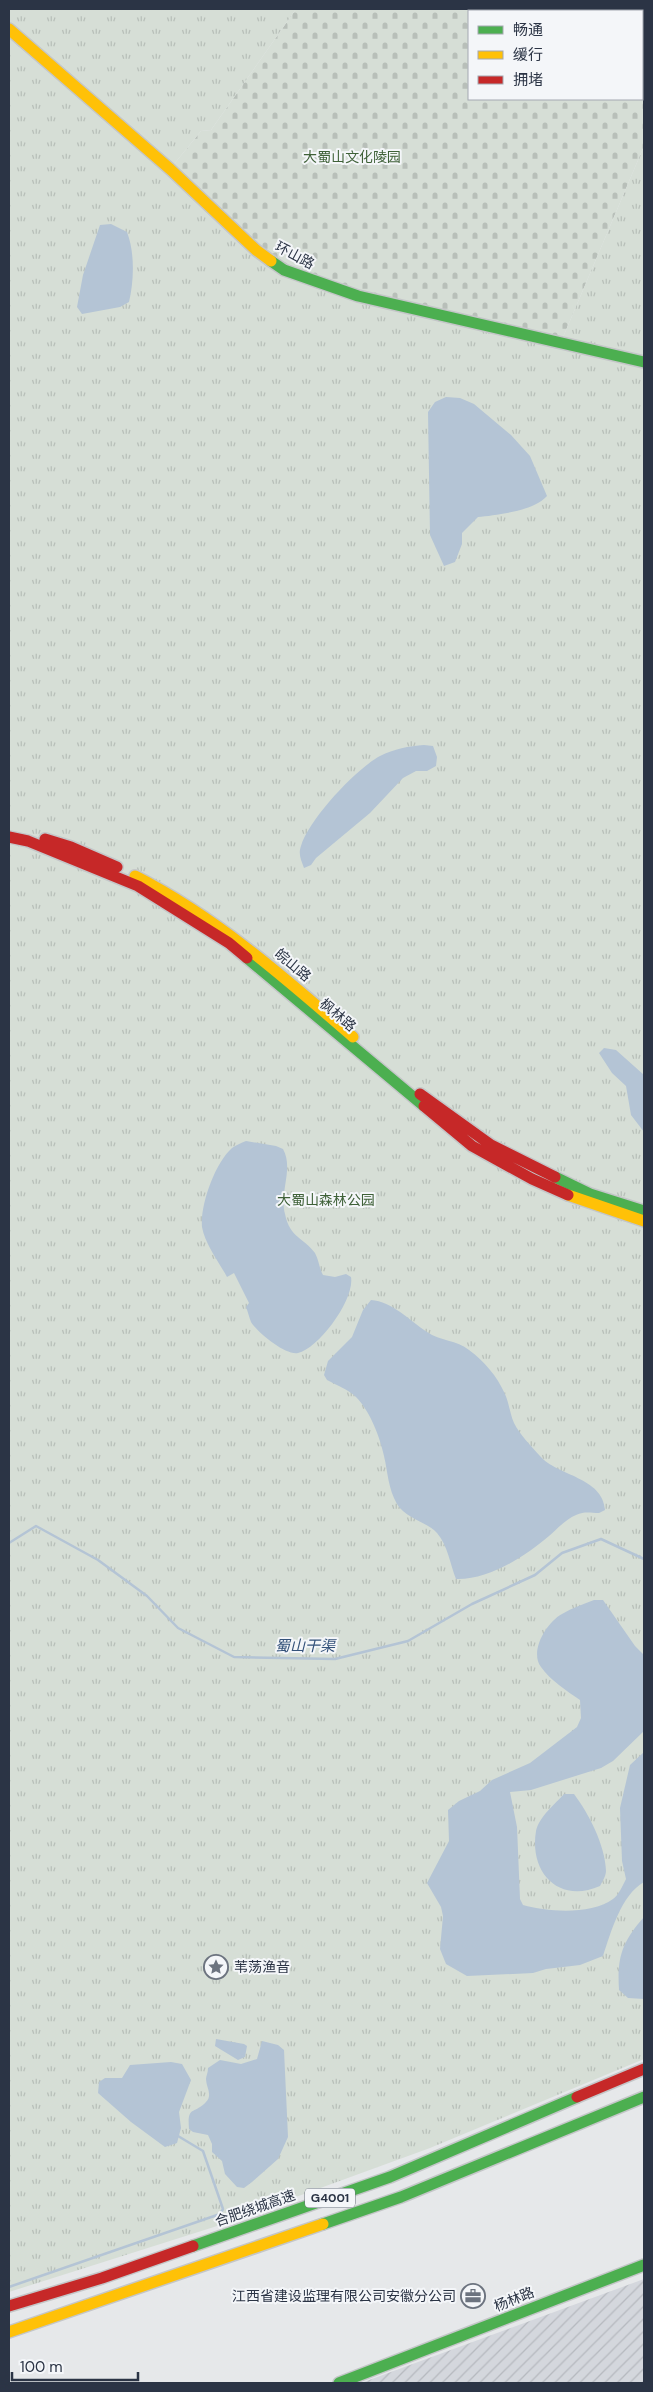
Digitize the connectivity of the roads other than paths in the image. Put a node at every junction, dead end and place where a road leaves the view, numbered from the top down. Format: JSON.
{"nodes":[{"id":1,"x":9,"y":29,"type":"edge"},
{"id":2,"x":644,"y":362,"type":"edge"},
{"id":3,"x":9,"y":828,"type":"edge"},
{"id":4,"x":9,"y":837,"type":"edge"},
{"id":5,"x":644,"y":1211,"type":"edge"},
{"id":6,"x":644,"y":1221,"type":"edge"},
{"id":7,"x":644,"y":2069,"type":"edge"},
{"id":8,"x":644,"y":2097,"type":"edge"},
{"id":9,"x":644,"y":2265,"type":"edge"},
{"id":10,"x":9,"y":2306,"type":"edge"},
{"id":11,"x":9,"y":2332,"type":"edge"},
{"id":12,"x":339,"y":2383,"type":"edge"}],
"edges":[{"from":1,"to":2,"type":"main road","name":"环山路"},
{"from":3,"to":5,"type":"main road","name":"皖山路"},
{"from":4,"to":6,"type":"main road","name":"枫林路"},
{"from":7,"to":10,"type":"main road","name":"合肥绕城高速","number":"G4001"},
{"from":8,"to":11,"type":"main road","number":"G4001"},
{"from":9,"to":12,"type":"main road","name":"杨林路"}]}
